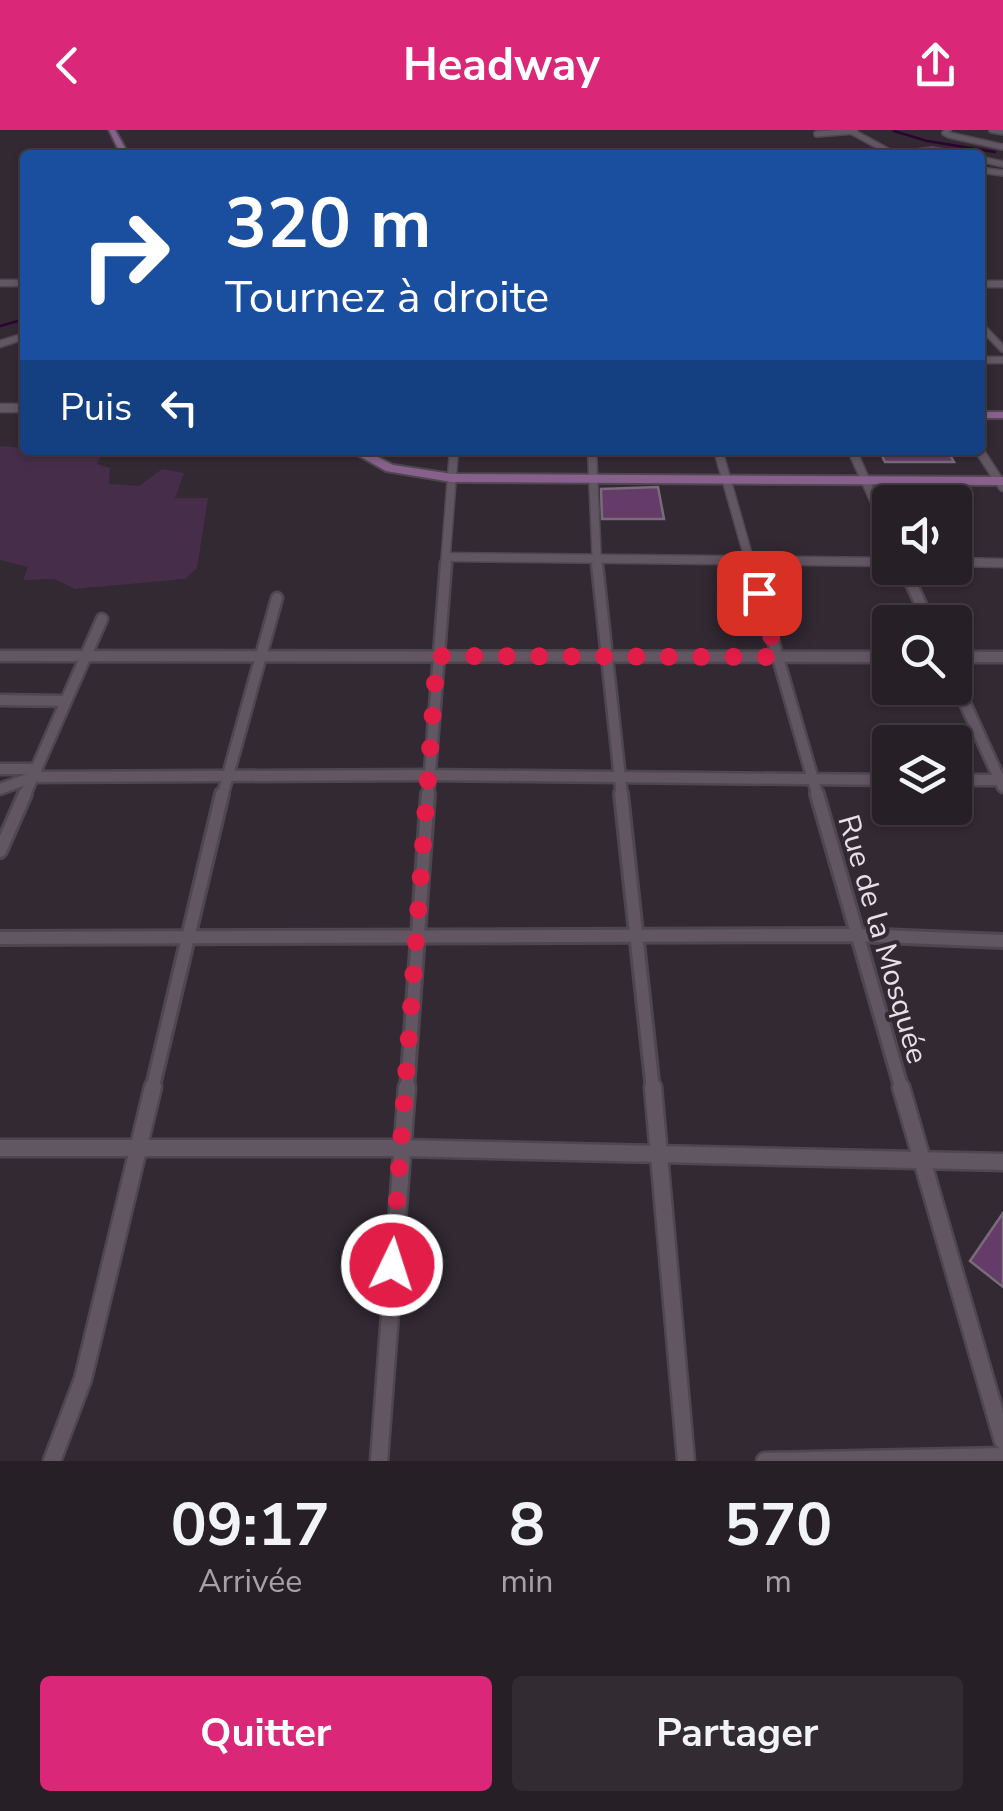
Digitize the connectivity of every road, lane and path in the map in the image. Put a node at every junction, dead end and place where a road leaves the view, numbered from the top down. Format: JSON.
{"nodes":[{"id":1,"x":859,"y":130,"type":"edge"},
{"id":2,"x":932,"y":130,"type":"edge"},
{"id":3,"x":992,"y":130,"type":"edge"},
{"id":4,"x":850,"y":131,"type":"edge"},
{"id":5,"x":947,"y":131,"type":"edge"},
{"id":6,"x":1003,"y":132,"type":"edge"},
{"id":7,"x":817,"y":134,"type":"dead end"},
{"id":8,"x":1003,"y":146,"type":"edge"},
{"id":9,"x":885,"y":150,"type":"edge"},
{"id":10,"x":985,"y":330,"type":"edge"},
{"id":11,"x":1003,"y":349,"type":"edge"},
{"id":12,"x":365,"y":455,"type":"edge"},
{"id":13,"x":454,"y":455,"type":"edge"},
{"id":14,"x":592,"y":455,"type":"edge"},
{"id":15,"x":719,"y":455,"type":"edge"},
{"id":16,"x":854,"y":455,"type":"edge"},
{"id":17,"x":983,"y":455,"type":"edge"},
{"id":18,"x":452,"y":478,"type":"junction"},
{"id":19,"x":594,"y":478,"type":"junction"},
{"id":20,"x":726,"y":479,"type":"junction"},
{"id":21,"x":865,"y":480,"type":"junction"},
{"id":22,"x":1002,"y":483,"type":"edge"},
{"id":23,"x":872,"y":496,"type":"edge"},
{"id":24,"x":446,"y":557,"type":"junction"},
{"id":25,"x":596,"y":558,"type":"junction"},
{"id":26,"x":750,"y":561,"type":"junction"},
{"id":27,"x":872,"y":562,"type":"edge"},
{"id":28,"x":972,"y":562,"type":"edge"},
{"id":29,"x":1003,"y":562,"type":"edge"},
{"id":30,"x":277,"y":598,"type":"dead end"},
{"id":31,"x":102,"y":619,"type":"dead end"},
{"id":32,"x":0,"y":656,"type":"edge"},
{"id":33,"x":437,"y":656,"type":"junction"},
{"id":34,"x":607,"y":656,"type":"junction"},
{"id":35,"x":777,"y":657,"type":"junction"},
{"id":36,"x":872,"y":657,"type":"edge"},
{"id":37,"x":972,"y":657,"type":"edge"},
{"id":38,"x":1003,"y":657,"type":"edge"},
{"id":39,"x":85,"y":658,"type":"junction"},
{"id":40,"x":260,"y":659,"type":"junction"},
{"id":41,"x":0,"y":700,"type":"edge"},
{"id":42,"x":64,"y":701,"type":"junction"},
{"id":43,"x":967,"y":705,"type":"edge"},
{"id":44,"x":0,"y":769,"type":"edge"},
{"id":45,"x":35,"y":773,"type":"junction"},
{"id":46,"x":428,"y":776,"type":"junction"},
{"id":47,"x":619,"y":778,"type":"junction"},
{"id":48,"x":226,"y":779,"type":"junction"},
{"id":49,"x":812,"y":780,"type":"junction"},
{"id":50,"x":872,"y":780,"type":"edge"},
{"id":51,"x":972,"y":781,"type":"edge"},
{"id":52,"x":1002,"y":782,"type":"edge"},
{"id":53,"x":0,"y":789,"type":"edge"},
{"id":54,"x":0,"y":851,"type":"edge"},
{"id":55,"x":634,"y":934,"type":"junction"},
{"id":56,"x":856,"y":935,"type":"junction"},
{"id":57,"x":416,"y":936,"type":"junction"},
{"id":58,"x":191,"y":937,"type":"junction"},
{"id":59,"x":0,"y":938,"type":"edge"},
{"id":60,"x":1003,"y":941,"type":"edge"},
{"id":61,"x":0,"y":1148,"type":"edge"},
{"id":62,"x":400,"y":1148,"type":"junction"},
{"id":63,"x":140,"y":1150,"type":"junction"},
{"id":64,"x":660,"y":1154,"type":"junction"},
{"id":65,"x":920,"y":1160,"type":"junction"},
{"id":66,"x":1003,"y":1162,"type":"edge"},
{"id":67,"x":1003,"y":1441,"type":"edge"},
{"id":68,"x":1003,"y":1456,"type":"edge"},
{"id":69,"x":52,"y":1461,"type":"edge"},
{"id":70,"x":378,"y":1461,"type":"edge"},
{"id":71,"x":686,"y":1461,"type":"edge"},
{"id":72,"x":765,"y":1461,"type":"edge"}],
"edges":[{"from":1,"to":4,"type":"street"},
{"from":2,"to":5,"type":"street"},
{"from":3,"to":6,"type":"street"},
{"from":4,"to":7,"type":"street"},
{"from":4,"to":9,"type":"street"},
{"from":5,"to":8,"type":"street"},
{"from":10,"to":11,"type":"street"},
{"from":12,"to":18,"type":"main road"},
{"from":13,"to":18,"type":"street"},
{"from":14,"to":19,"type":"street"},
{"from":15,"to":20,"type":"street","name":"Rue de la Mosquée"},
{"from":16,"to":21,"type":"street"},
{"from":17,"to":22,"type":"street"},
{"from":18,"to":19,"type":"main road"},
{"from":18,"to":24,"type":"street"},
{"from":19,"to":20,"type":"main road"},
{"from":19,"to":25,"type":"street"},
{"from":20,"to":21,"type":"main road"},
{"from":20,"to":26,"type":"street","name":"Rue de la Mosquée"},
{"from":21,"to":22,"type":"main road"},
{"from":21,"to":23,"type":"street"},
{"from":24,"to":25,"type":"street"},
{"from":24,"to":33,"type":"street"},
{"from":25,"to":26,"type":"street"},
{"from":25,"to":34,"type":"street"},
{"from":26,"to":27,"type":"street"},
{"from":26,"to":35,"type":"street","name":"Rue de la Mosquée"},
{"from":28,"to":29,"type":"street"},
{"from":30,"to":40,"type":"street"},
{"from":31,"to":39,"type":"street"},
{"from":32,"to":39,"type":"street"},
{"from":33,"to":34,"type":"street"},
{"from":33,"to":40,"type":"street"},
{"from":33,"to":46,"type":"street"},
{"from":34,"to":35,"type":"street"},
{"from":34,"to":47,"type":"street"},
{"from":35,"to":36,"type":"street"},
{"from":35,"to":49,"type":"street","name":"Rue de la Mosquée"},
{"from":37,"to":38,"type":"street"},
{"from":39,"to":40,"type":"street"},
{"from":39,"to":42,"type":"street"},
{"from":40,"to":48,"type":"street"},
{"from":41,"to":42,"type":"street"},
{"from":42,"to":45,"type":"street"},
{"from":43,"to":52,"type":"street"},
{"from":44,"to":45,"type":"street"},
{"from":45,"to":48,"type":"street"},
{"from":45,"to":53,"type":"street"},
{"from":45,"to":54,"type":"street"},
{"from":46,"to":47,"type":"street"},
{"from":46,"to":48,"type":"street"},
{"from":46,"to":57,"type":"street"},
{"from":47,"to":49,"type":"street"},
{"from":47,"to":55,"type":"street"},
{"from":48,"to":58,"type":"street"},
{"from":49,"to":50,"type":"street"},
{"from":49,"to":56,"type":"street","name":"Rue de la Mosquée"},
{"from":51,"to":52,"type":"street"},
{"from":55,"to":56,"type":"street"},
{"from":55,"to":57,"type":"street"},
{"from":55,"to":64,"type":"street"},
{"from":56,"to":60,"type":"street"},
{"from":56,"to":65,"type":"street","name":"Rue de la Mosquée"},
{"from":57,"to":58,"type":"street"},
{"from":57,"to":62,"type":"street"},
{"from":58,"to":59,"type":"street"},
{"from":58,"to":63,"type":"street"},
{"from":61,"to":63,"type":"street"},
{"from":62,"to":63,"type":"street"},
{"from":62,"to":64,"type":"street"},
{"from":62,"to":70,"type":"street"},
{"from":63,"to":69,"type":"street"},
{"from":64,"to":65,"type":"street"},
{"from":64,"to":71,"type":"street"},
{"from":65,"to":66,"type":"street"},
{"from":65,"to":67,"type":"street","name":"Rue de la Mosquée"},
{"from":68,"to":72,"type":"street"}]}
